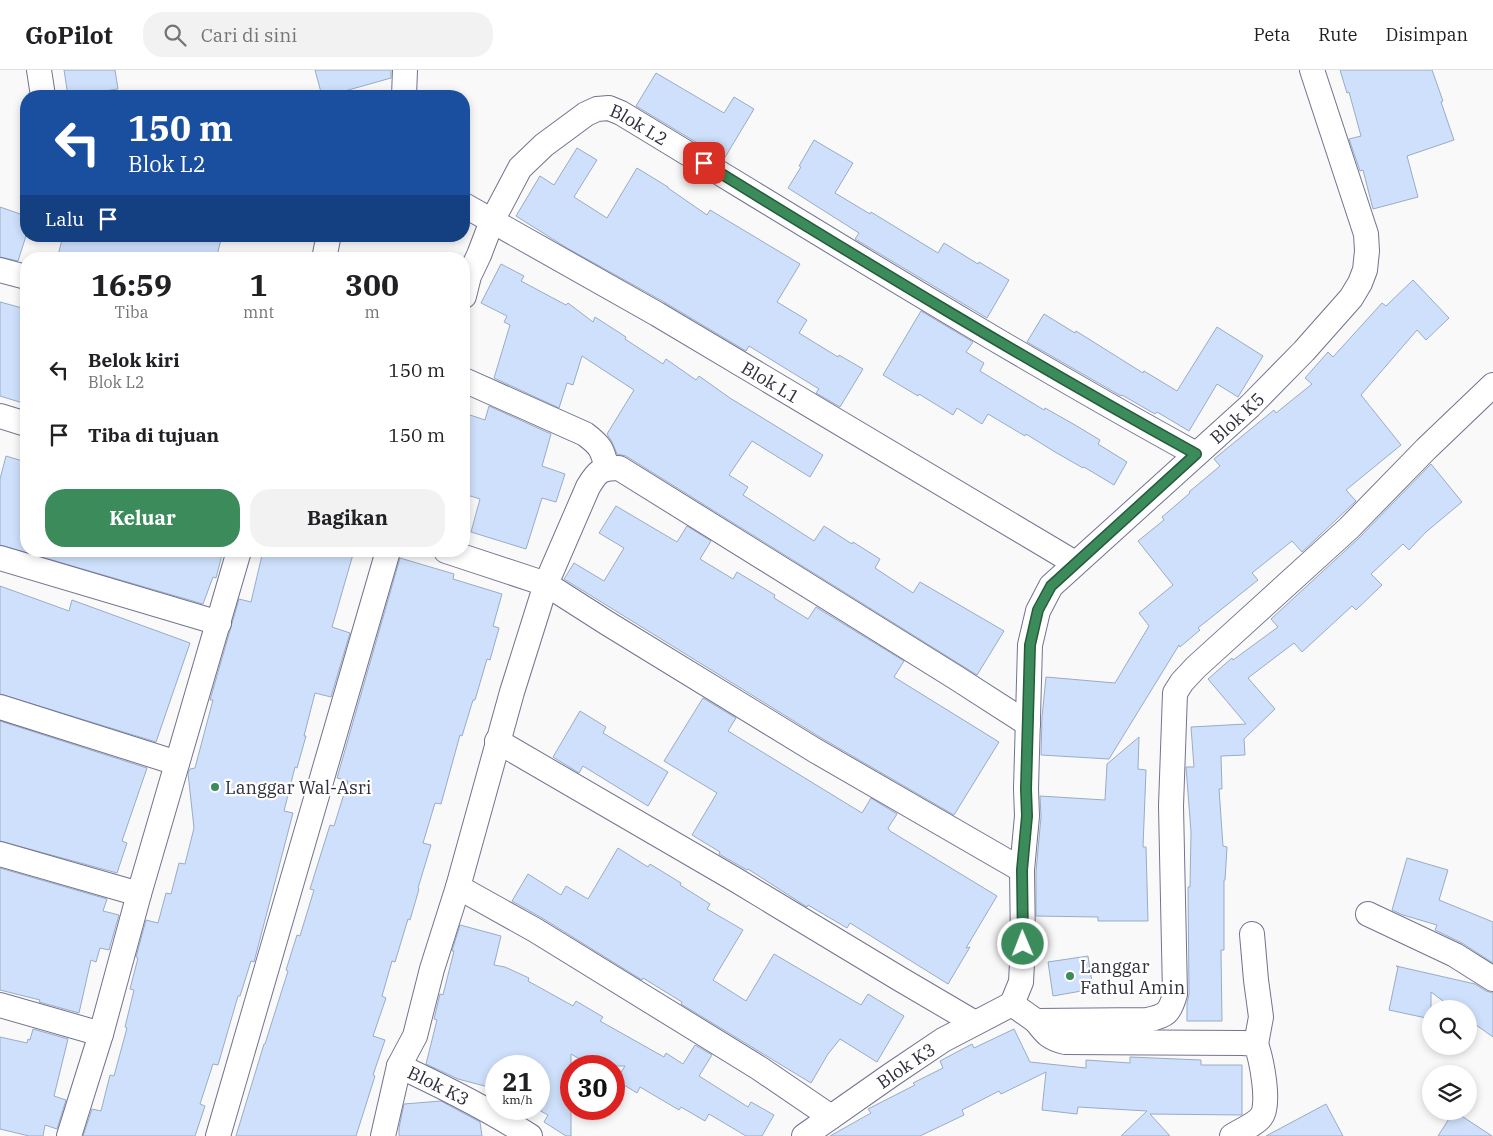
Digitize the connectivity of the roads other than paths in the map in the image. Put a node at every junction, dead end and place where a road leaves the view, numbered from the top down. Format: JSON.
{"nodes":[{"id":1,"x":39,"y":70,"type":"edge"},
{"id":2,"x":405,"y":70,"type":"edge"},
{"id":3,"x":1312,"y":70,"type":"edge"},
{"id":4,"x":42,"y":90,"type":"edge"},
{"id":5,"x":404,"y":90,"type":"edge"},
{"id":6,"x":470,"y":208,"type":"edge"},
{"id":7,"x":492,"y":221,"type":"junction"},
{"id":8,"x":0,"y":270,"type":"edge"},
{"id":9,"x":470,"y":274,"type":"edge"},
{"id":10,"x":20,"y":276,"type":"edge"},
{"id":11,"x":470,"y":383,"type":"edge"},
{"id":12,"x":1493,"y":384,"type":"edge"},
{"id":13,"x":0,"y":416,"type":"edge"},
{"id":14,"x":20,"y":422,"type":"edge"},
{"id":15,"x":1196,"y":454,"type":"junction"},
{"id":16,"x":607,"y":468,"type":"junction"},
{"id":17,"x":237,"y":557,"type":"edge"},
{"id":18,"x":386,"y":557,"type":"edge"},
{"id":19,"x":464,"y":557,"type":"edge"},
{"id":20,"x":0,"y":558,"type":"edge"},
{"id":21,"x":1075,"y":563,"type":"junction"},
{"id":22,"x":546,"y":584,"type":"junction"},
{"id":23,"x":219,"y":622,"type":"junction"},
{"id":24,"x":0,"y":707,"type":"edge"},
{"id":25,"x":1028,"y":724,"type":"junction"},
{"id":26,"x":497,"y":741,"type":"junction"},
{"id":27,"x":177,"y":763,"type":"junction"},
{"id":28,"x":0,"y":854,"type":"edge"},
{"id":29,"x":1022,"y":870,"type":"junction"},
{"id":30,"x":458,"y":887,"type":"junction"},
{"id":31,"x":139,"y":894,"type":"junction"},
{"id":32,"x":1368,"y":914,"type":"dead end"},
{"id":33,"x":1252,"y":934,"type":"dead end"},
{"id":34,"x":1493,"y":979,"type":"edge"},
{"id":35,"x":1012,"y":1004,"type":"junction"},
{"id":36,"x":0,"y":1005,"type":"edge"},
{"id":37,"x":1036,"y":1021,"type":"junction"},
{"id":38,"x":975,"y":1023,"type":"junction"},
{"id":39,"x":101,"y":1034,"type":"junction"},
{"id":40,"x":1256,"y":1044,"type":"junction"},
{"id":41,"x":399,"y":1066,"type":"junction"},
{"id":42,"x":831,"y":1117,"type":"junction"},
{"id":43,"x":1264,"y":1128,"type":"edge"},
{"id":44,"x":69,"y":1136,"type":"edge"},
{"id":45,"x":218,"y":1136,"type":"edge"},
{"id":46,"x":383,"y":1136,"type":"edge"},
{"id":47,"x":530,"y":1136,"type":"edge"},
{"id":48,"x":804,"y":1136,"type":"edge"},
{"id":49,"x":1232,"y":1136,"type":"edge"}],
"edges":[{"from":1,"to":4,"type":"street"},
{"from":2,"to":5,"type":"street"},
{"from":3,"to":15,"type":"street","name":"Blok K5"},
{"from":6,"to":7,"type":"street","name":"Blok L1"},
{"from":7,"to":9,"type":"street"},
{"from":7,"to":15,"type":"street","name":"Blok L2"},
{"from":7,"to":21,"type":"street","name":"Blok L1"},
{"from":8,"to":10,"type":"street"},
{"from":11,"to":16,"type":"street"},
{"from":12,"to":37,"type":"street"},
{"from":13,"to":14,"type":"street"},
{"from":15,"to":21,"type":"street","name":"Blok K5"},
{"from":16,"to":22,"type":"street"},
{"from":16,"to":25,"type":"street"},
{"from":17,"to":23,"type":"street"},
{"from":18,"to":45,"type":"street"},
{"from":19,"to":22,"type":"street"},
{"from":20,"to":23,"type":"street"},
{"from":21,"to":25,"type":"street","name":"Blok K5"},
{"from":22,"to":26,"type":"street"},
{"from":22,"to":29,"type":"street"},
{"from":23,"to":27,"type":"street"},
{"from":24,"to":27,"type":"street"},
{"from":25,"to":29,"type":"street","name":"Blok K5"},
{"from":26,"to":30,"type":"street"},
{"from":26,"to":38,"type":"street"},
{"from":27,"to":31,"type":"street"},
{"from":28,"to":31,"type":"street"},
{"from":29,"to":35,"type":"street","name":"Blok K5"},
{"from":30,"to":41,"type":"street"},
{"from":30,"to":42,"type":"street"},
{"from":31,"to":39,"type":"street"},
{"from":32,"to":34,"type":"street"},
{"from":33,"to":40,"type":"street"},
{"from":35,"to":37,"type":"street"},
{"from":35,"to":38,"type":"street","name":"Blok K3"},
{"from":36,"to":39,"type":"street"},
{"from":37,"to":40,"type":"street"},
{"from":38,"to":42,"type":"street","name":"Blok K3"},
{"from":39,"to":44,"type":"street"},
{"from":40,"to":43,"type":"street"},
{"from":41,"to":46,"type":"street"},
{"from":41,"to":47,"type":"street","name":"Blok K3"},
{"from":42,"to":48,"type":"street","name":"Blok K3"},
{"from":43,"to":49,"type":"street"}]}
